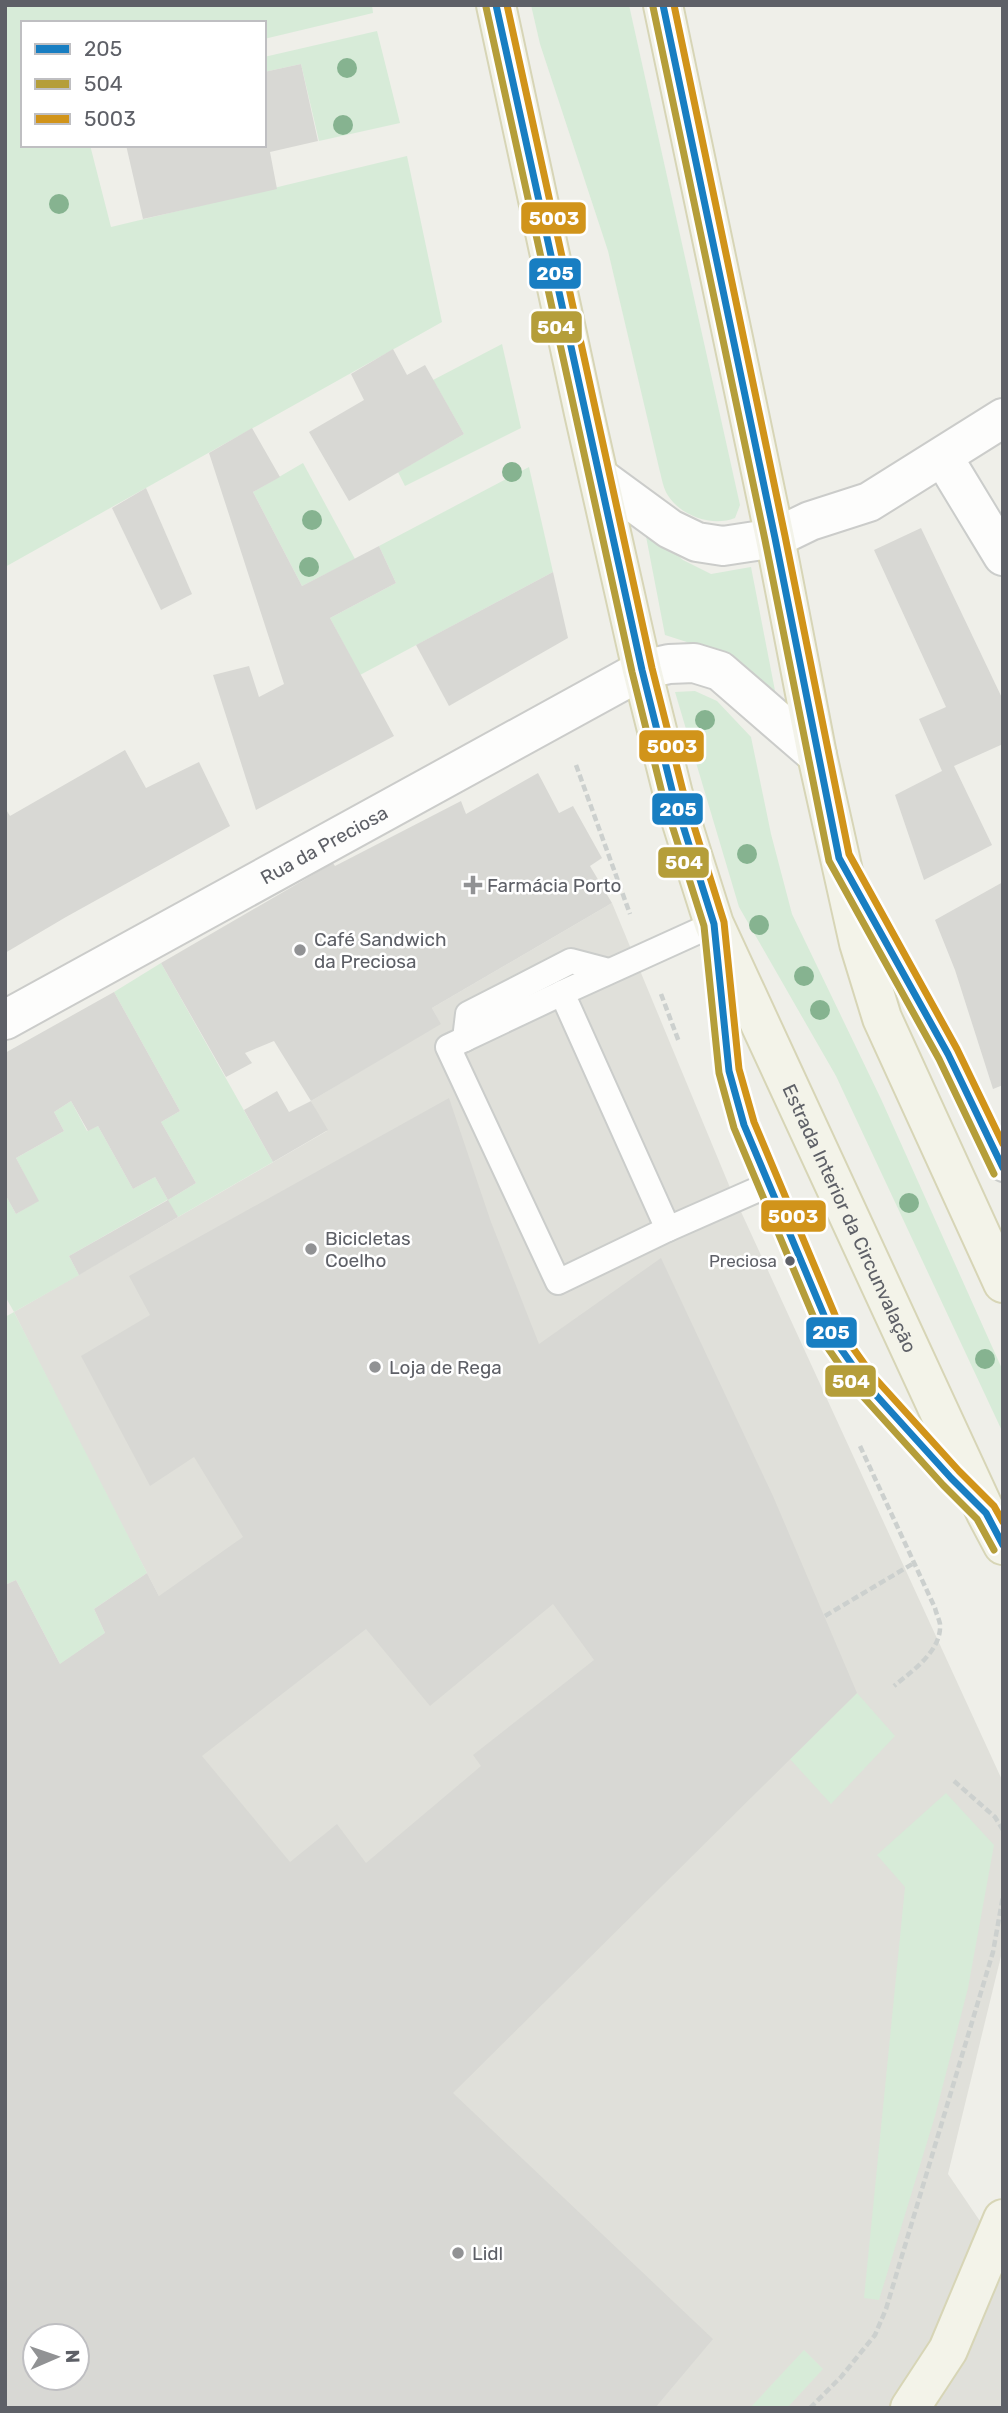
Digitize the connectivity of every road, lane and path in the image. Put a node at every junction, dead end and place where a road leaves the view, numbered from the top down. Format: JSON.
{"nodes":[{"id":1,"x":496,"y":5,"type":"edge"},
{"id":2,"x":663,"y":5,"type":"edge"},
{"id":3,"x":1003,"y":418,"type":"edge"},
{"id":4,"x":943,"y":457,"type":"junction"},
{"id":5,"x":598,"y":477,"type":"junction"},
{"id":6,"x":775,"y":538,"type":"junction"},
{"id":7,"x":1003,"y":556,"type":"edge"},
{"id":8,"x":642,"y":670,"type":"junction"},
{"id":9,"x":817,"y":755,"type":"junction"},
{"id":10,"x":839,"y":858,"type":"junction"},
{"id":11,"x":714,"y":924,"type":"junction"},
{"id":12,"x":609,"y":971,"type":"junction"},
{"id":13,"x":562,"y":993,"type":"junction"},
{"id":14,"x":5,"y":1020,"type":"edge"},
{"id":15,"x":465,"y":1039,"type":"junction"},
{"id":16,"x":1003,"y":1170,"type":"edge"},
{"id":17,"x":768,"y":1185,"type":"junction"},
{"id":18,"x":668,"y":1229,"type":"junction"},
{"id":19,"x":1003,"y":1283,"type":"edge"},
{"id":20,"x":994,"y":1529,"type":"edge"},
{"id":21,"x":914,"y":1563,"type":"dead end"},
{"id":22,"x":825,"y":1616,"type":"dead end"},
{"id":23,"x":954,"y":1781,"type":"dead end"},
{"id":24,"x":1003,"y":1830,"type":"edge"},
{"id":25,"x":1003,"y":1896,"type":"edge"},
{"id":26,"x":1003,"y":2219,"type":"edge"},
{"id":27,"x":810,"y":2408,"type":"edge"},
{"id":28,"x":910,"y":2408,"type":"edge"}],
"edges":[{"from":1,"to":5,"type":"main road","name":"Estrada Interior da Circunvalação"},
{"from":2,"to":6,"type":"main road"},
{"from":3,"to":4,"type":"street"},
{"from":4,"to":6,"type":"street"},
{"from":4,"to":7,"type":"street"},
{"from":5,"to":6,"type":"street"},
{"from":5,"to":8,"type":"main road","name":"Estrada Interior da Circunvalação"},
{"from":6,"to":9,"type":"main road"},
{"from":8,"to":9,"type":"street","name":"Rua da Preciosa"},
{"from":8,"to":11,"type":"main road","name":"Estrada Interior da Circunvalação"},
{"from":8,"to":14,"type":"street","name":"Rua da Preciosa"},
{"from":9,"to":10,"type":"main road"},
{"from":10,"to":16,"type":"lane"},
{"from":10,"to":19,"type":"main road"},
{"from":11,"to":12,"type":"lane"},
{"from":11,"to":17,"type":"lane","name":"Estrada Interior da Circunvalação"},
{"from":11,"to":20,"type":"main road","name":"Estrada Interior da Circunvalação"},
{"from":12,"to":13,"type":"lane"},
{"from":12,"to":15,"type":"lane"},
{"from":13,"to":15,"type":"lane"},
{"from":13,"to":18,"type":"lane"},
{"from":15,"to":18,"type":"lane"},
{"from":17,"to":18,"type":"lane"},
{"from":17,"to":20,"type":"lane","name":"Estrada Interior da Circunvalação"},
{"from":21,"to":22,"type":"path"},
{"from":23,"to":24,"type":"path"},
{"from":25,"to":27,"type":"path"},
{"from":26,"to":28,"type":"main road"}]}
